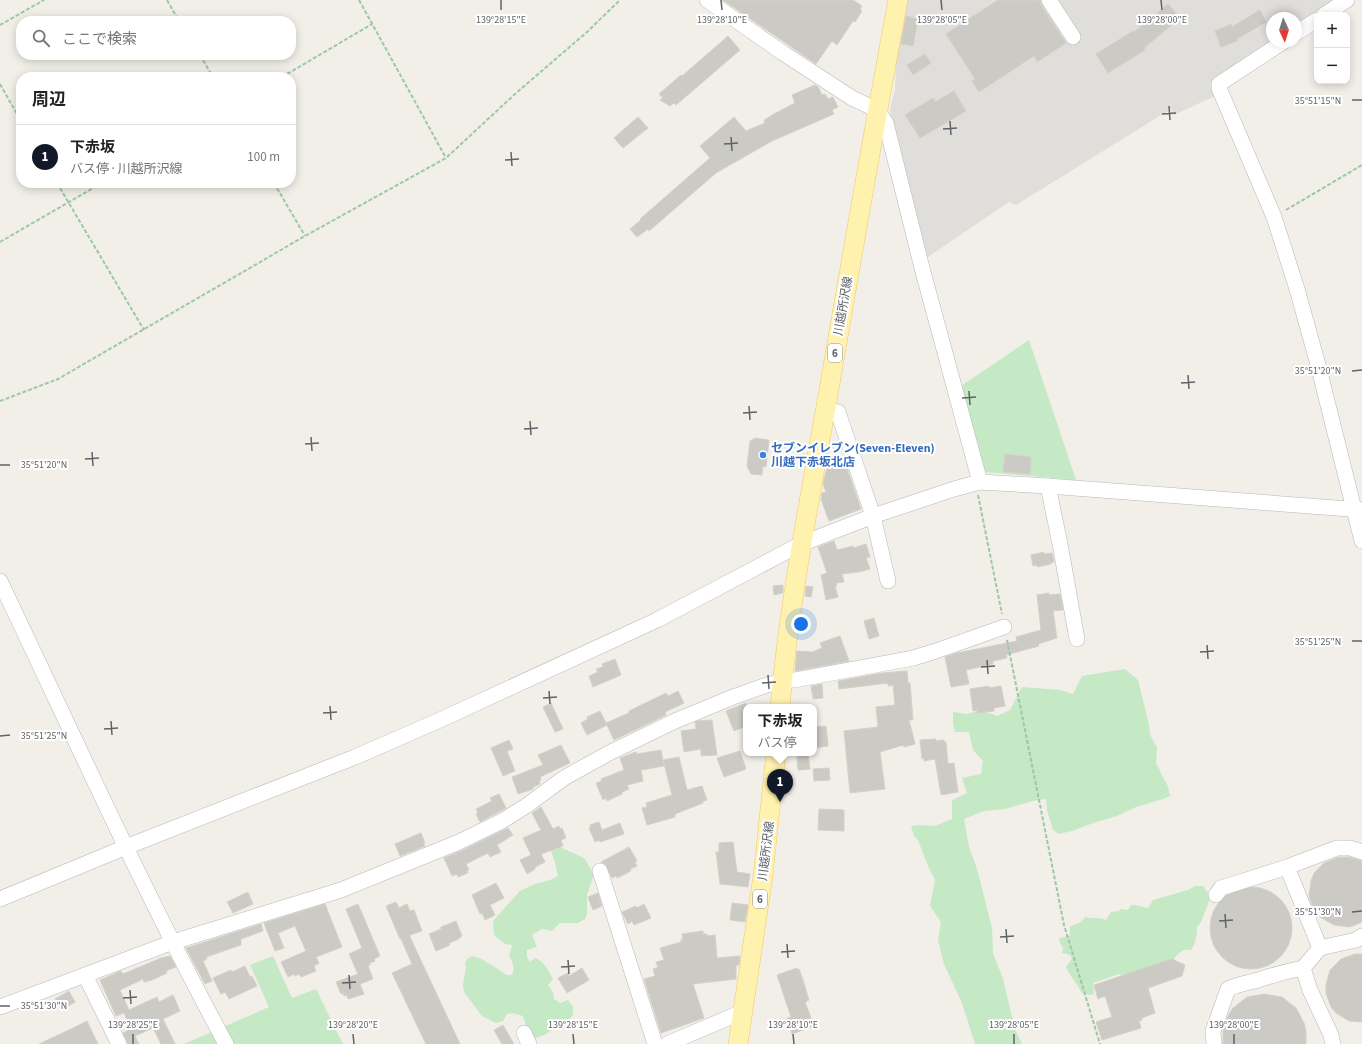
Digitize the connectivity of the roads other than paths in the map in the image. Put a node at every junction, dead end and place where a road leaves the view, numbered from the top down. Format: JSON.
{"nodes":[{"id":1,"x":707,"y":0,"type":"edge"},
{"id":2,"x":898,"y":0,"type":"edge"},
{"id":3,"x":1049,"y":0,"type":"edge"},
{"id":4,"x":1347,"y":0,"type":"edge"},
{"id":5,"x":1329,"y":12,"type":"edge"},
{"id":6,"x":1314,"y":22,"type":"edge"},
{"id":7,"x":1302,"y":29,"type":"edge"},
{"id":8,"x":1074,"y":37,"type":"dead end"},
{"id":9,"x":1274,"y":48,"type":"edge"},
{"id":10,"x":877,"y":110,"type":"junction"},
{"id":11,"x":825,"y":409,"type":"junction"},
{"id":12,"x":978,"y":483,"type":"junction"},
{"id":13,"x":1048,"y":486,"type":"junction"},
{"id":14,"x":1358,"y":510,"type":"edge"},
{"id":15,"x":873,"y":516,"type":"junction"},
{"id":16,"x":1362,"y":542,"type":"edge"},
{"id":17,"x":801,"y":544,"type":"junction"},
{"id":18,"x":0,"y":581,"type":"edge"},
{"id":19,"x":888,"y":581,"type":"dead end"},
{"id":20,"x":1004,"y":627,"type":"road end"},
{"id":21,"x":1077,"y":639,"type":"dead end"},
{"id":22,"x":783,"y":680,"type":"junction"},
{"id":23,"x":780,"y":704,"type":"edge"},
{"id":24,"x":776,"y":756,"type":"edge"},
{"id":25,"x":126,"y":847,"type":"junction"},
{"id":26,"x":1362,"y":852,"type":"edge"},
{"id":27,"x":1287,"y":867,"type":"junction"},
{"id":28,"x":600,"y":871,"type":"dead end"},
{"id":29,"x":1216,"y":895,"type":"dead end"},
{"id":30,"x":0,"y":899,"type":"edge"},
{"id":31,"x":1360,"y":939,"type":"edge"},
{"id":32,"x":172,"y":942,"type":"junction"},
{"id":33,"x":1320,"y":948,"type":"junction"},
{"id":34,"x":1303,"y":968,"type":"junction"},
{"id":35,"x":85,"y":975,"type":"junction"},
{"id":36,"x":0,"y":1007,"type":"edge"},
{"id":37,"x":742,"y":1012,"type":"junction"},
{"id":38,"x":119,"y":1044,"type":"edge"},
{"id":39,"x":226,"y":1044,"type":"edge"},
{"id":40,"x":655,"y":1044,"type":"edge"},
{"id":41,"x":667,"y":1044,"type":"edge"},
{"id":42,"x":738,"y":1044,"type":"edge"},
{"id":43,"x":1214,"y":1044,"type":"edge"},
{"id":44,"x":1333,"y":1044,"type":"edge"}],
"edges":[{"from":1,"to":10,"type":"street"},
{"from":2,"to":10,"type":"main road","name":"川越所沢線","number":"6"},
{"from":3,"to":8,"type":"street"},
{"from":4,"to":5,"type":"street"},
{"from":6,"to":7,"type":"street"},
{"from":9,"to":14,"type":"street"},
{"from":10,"to":11,"type":"main road","name":"川越所沢線","number":"6"},
{"from":10,"to":12,"type":"street"},
{"from":11,"to":15,"type":"street"},
{"from":11,"to":17,"type":"main road","name":"川越所沢線","number":"6"},
{"from":12,"to":13,"type":"street"},
{"from":12,"to":15,"type":"street"},
{"from":13,"to":14,"type":"street"},
{"from":13,"to":21,"type":"street"},
{"from":14,"to":16,"type":"street"},
{"from":15,"to":17,"type":"street"},
{"from":15,"to":19,"type":"street"},
{"from":17,"to":22,"type":"main road","name":"川越所沢線","number":"6"},
{"from":17,"to":25,"type":"street"},
{"from":18,"to":25,"type":"street"},
{"from":20,"to":22,"type":"street"},
{"from":22,"to":23,"type":"main road","name":"川越所沢線","number":"6"},
{"from":22,"to":32,"type":"street"},
{"from":24,"to":37,"type":"main road","name":"川越所沢線","number":"6"},
{"from":25,"to":30,"type":"street"},
{"from":25,"to":32,"type":"street"},
{"from":26,"to":27,"type":"street"},
{"from":27,"to":29,"type":"street"},
{"from":27,"to":33,"type":"street"},
{"from":28,"to":40,"type":"street"},
{"from":31,"to":33,"type":"street"},
{"from":32,"to":35,"type":"street"},
{"from":32,"to":39,"type":"street"},
{"from":33,"to":34,"type":"street"},
{"from":34,"to":43,"type":"street"},
{"from":34,"to":44,"type":"street"},
{"from":35,"to":36,"type":"street"},
{"from":35,"to":38,"type":"street"},
{"from":37,"to":41,"type":"street"},
{"from":37,"to":42,"type":"main road","name":"川越所沢線","number":"6"}]}
